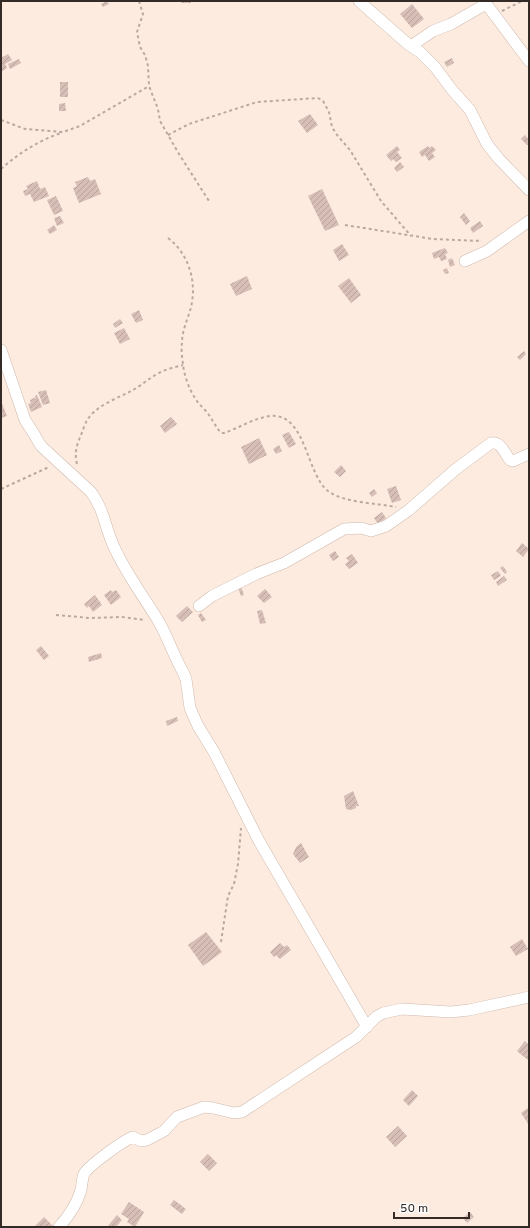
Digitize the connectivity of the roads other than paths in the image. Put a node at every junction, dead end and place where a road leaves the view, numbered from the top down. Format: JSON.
{"nodes":[{"id":1,"x":359,"y":1,"type":"edge"},
{"id":2,"x":485,"y":3,"type":"edge"},
{"id":3,"x":411,"y":46,"type":"junction"},
{"id":4,"x":529,"y":61,"type":"edge"},
{"id":5,"x":529,"y":190,"type":"edge"},
{"id":6,"x":529,"y":221,"type":"edge"},
{"id":7,"x":465,"y":261,"type":"dead end"},
{"id":8,"x":1,"y":350,"type":"edge"},
{"id":9,"x":529,"y":454,"type":"edge"},
{"id":10,"x":199,"y":606,"type":"dead end"},
{"id":11,"x":529,"y":997,"type":"edge"},
{"id":12,"x":367,"y":1027,"type":"junction"},
{"id":13,"x":60,"y":1227,"type":"edge"}],
"edges":[{"from":1,"to":3,"type":"street"},
{"from":2,"to":3,"type":"street"},
{"from":2,"to":4,"type":"street"},
{"from":3,"to":5,"type":"street"},
{"from":6,"to":7,"type":"street"},
{"from":8,"to":12,"type":"street"},
{"from":9,"to":10,"type":"street"},
{"from":11,"to":12,"type":"street"},
{"from":12,"to":13,"type":"street"}]}
